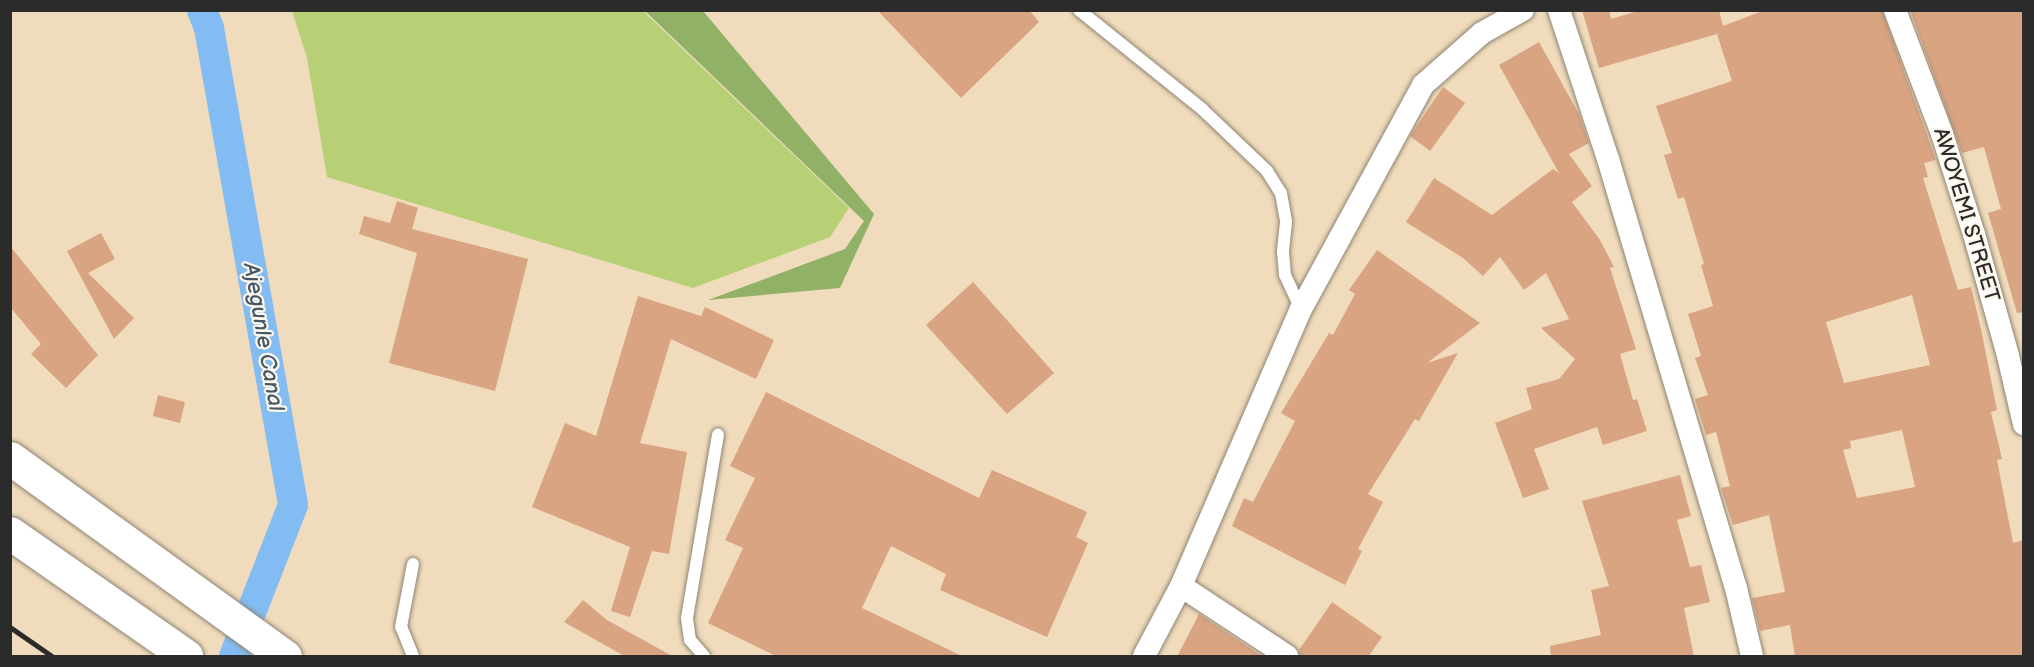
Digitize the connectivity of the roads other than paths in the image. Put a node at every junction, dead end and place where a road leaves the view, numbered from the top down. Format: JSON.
{"nodes":[{"id":1,"x":1079,"y":10,"type":"edge"},
{"id":2,"x":1523,"y":10,"type":"edge"},
{"id":3,"x":1559,"y":10,"type":"edge"},
{"id":4,"x":1895,"y":10,"type":"edge"},
{"id":5,"x":1300,"y":309,"type":"junction"},
{"id":6,"x":2024,"y":424,"type":"edge"},
{"id":7,"x":718,"y":435,"type":"dead end"},
{"id":8,"x":10,"y":458,"type":"edge"},
{"id":9,"x":10,"y":533,"type":"edge"},
{"id":10,"x":413,"y":564,"type":"dead end"},
{"id":11,"x":1181,"y":586,"type":"junction"},
{"id":12,"x":186,"y":657,"type":"edge"},
{"id":13,"x":285,"y":657,"type":"edge"},
{"id":14,"x":413,"y":657,"type":"edge"},
{"id":15,"x":704,"y":657,"type":"edge"},
{"id":16,"x":1144,"y":657,"type":"edge"},
{"id":17,"x":1287,"y":657,"type":"edge"},
{"id":18,"x":1752,"y":657,"type":"edge"}],
"edges":[{"from":1,"to":5,"type":"lane"},
{"from":2,"to":5,"type":"street"},
{"from":3,"to":18,"type":"street"},
{"from":4,"to":6,"type":"street","name":"AWOYEMI STREET"},
{"from":5,"to":11,"type":"street"},
{"from":7,"to":15,"type":"lane"},
{"from":8,"to":13,"type":"main road"},
{"from":9,"to":12,"type":"main road"},
{"from":10,"to":14,"type":"lane"},
{"from":11,"to":16,"type":"street"},
{"from":11,"to":17,"type":"street"}]}
